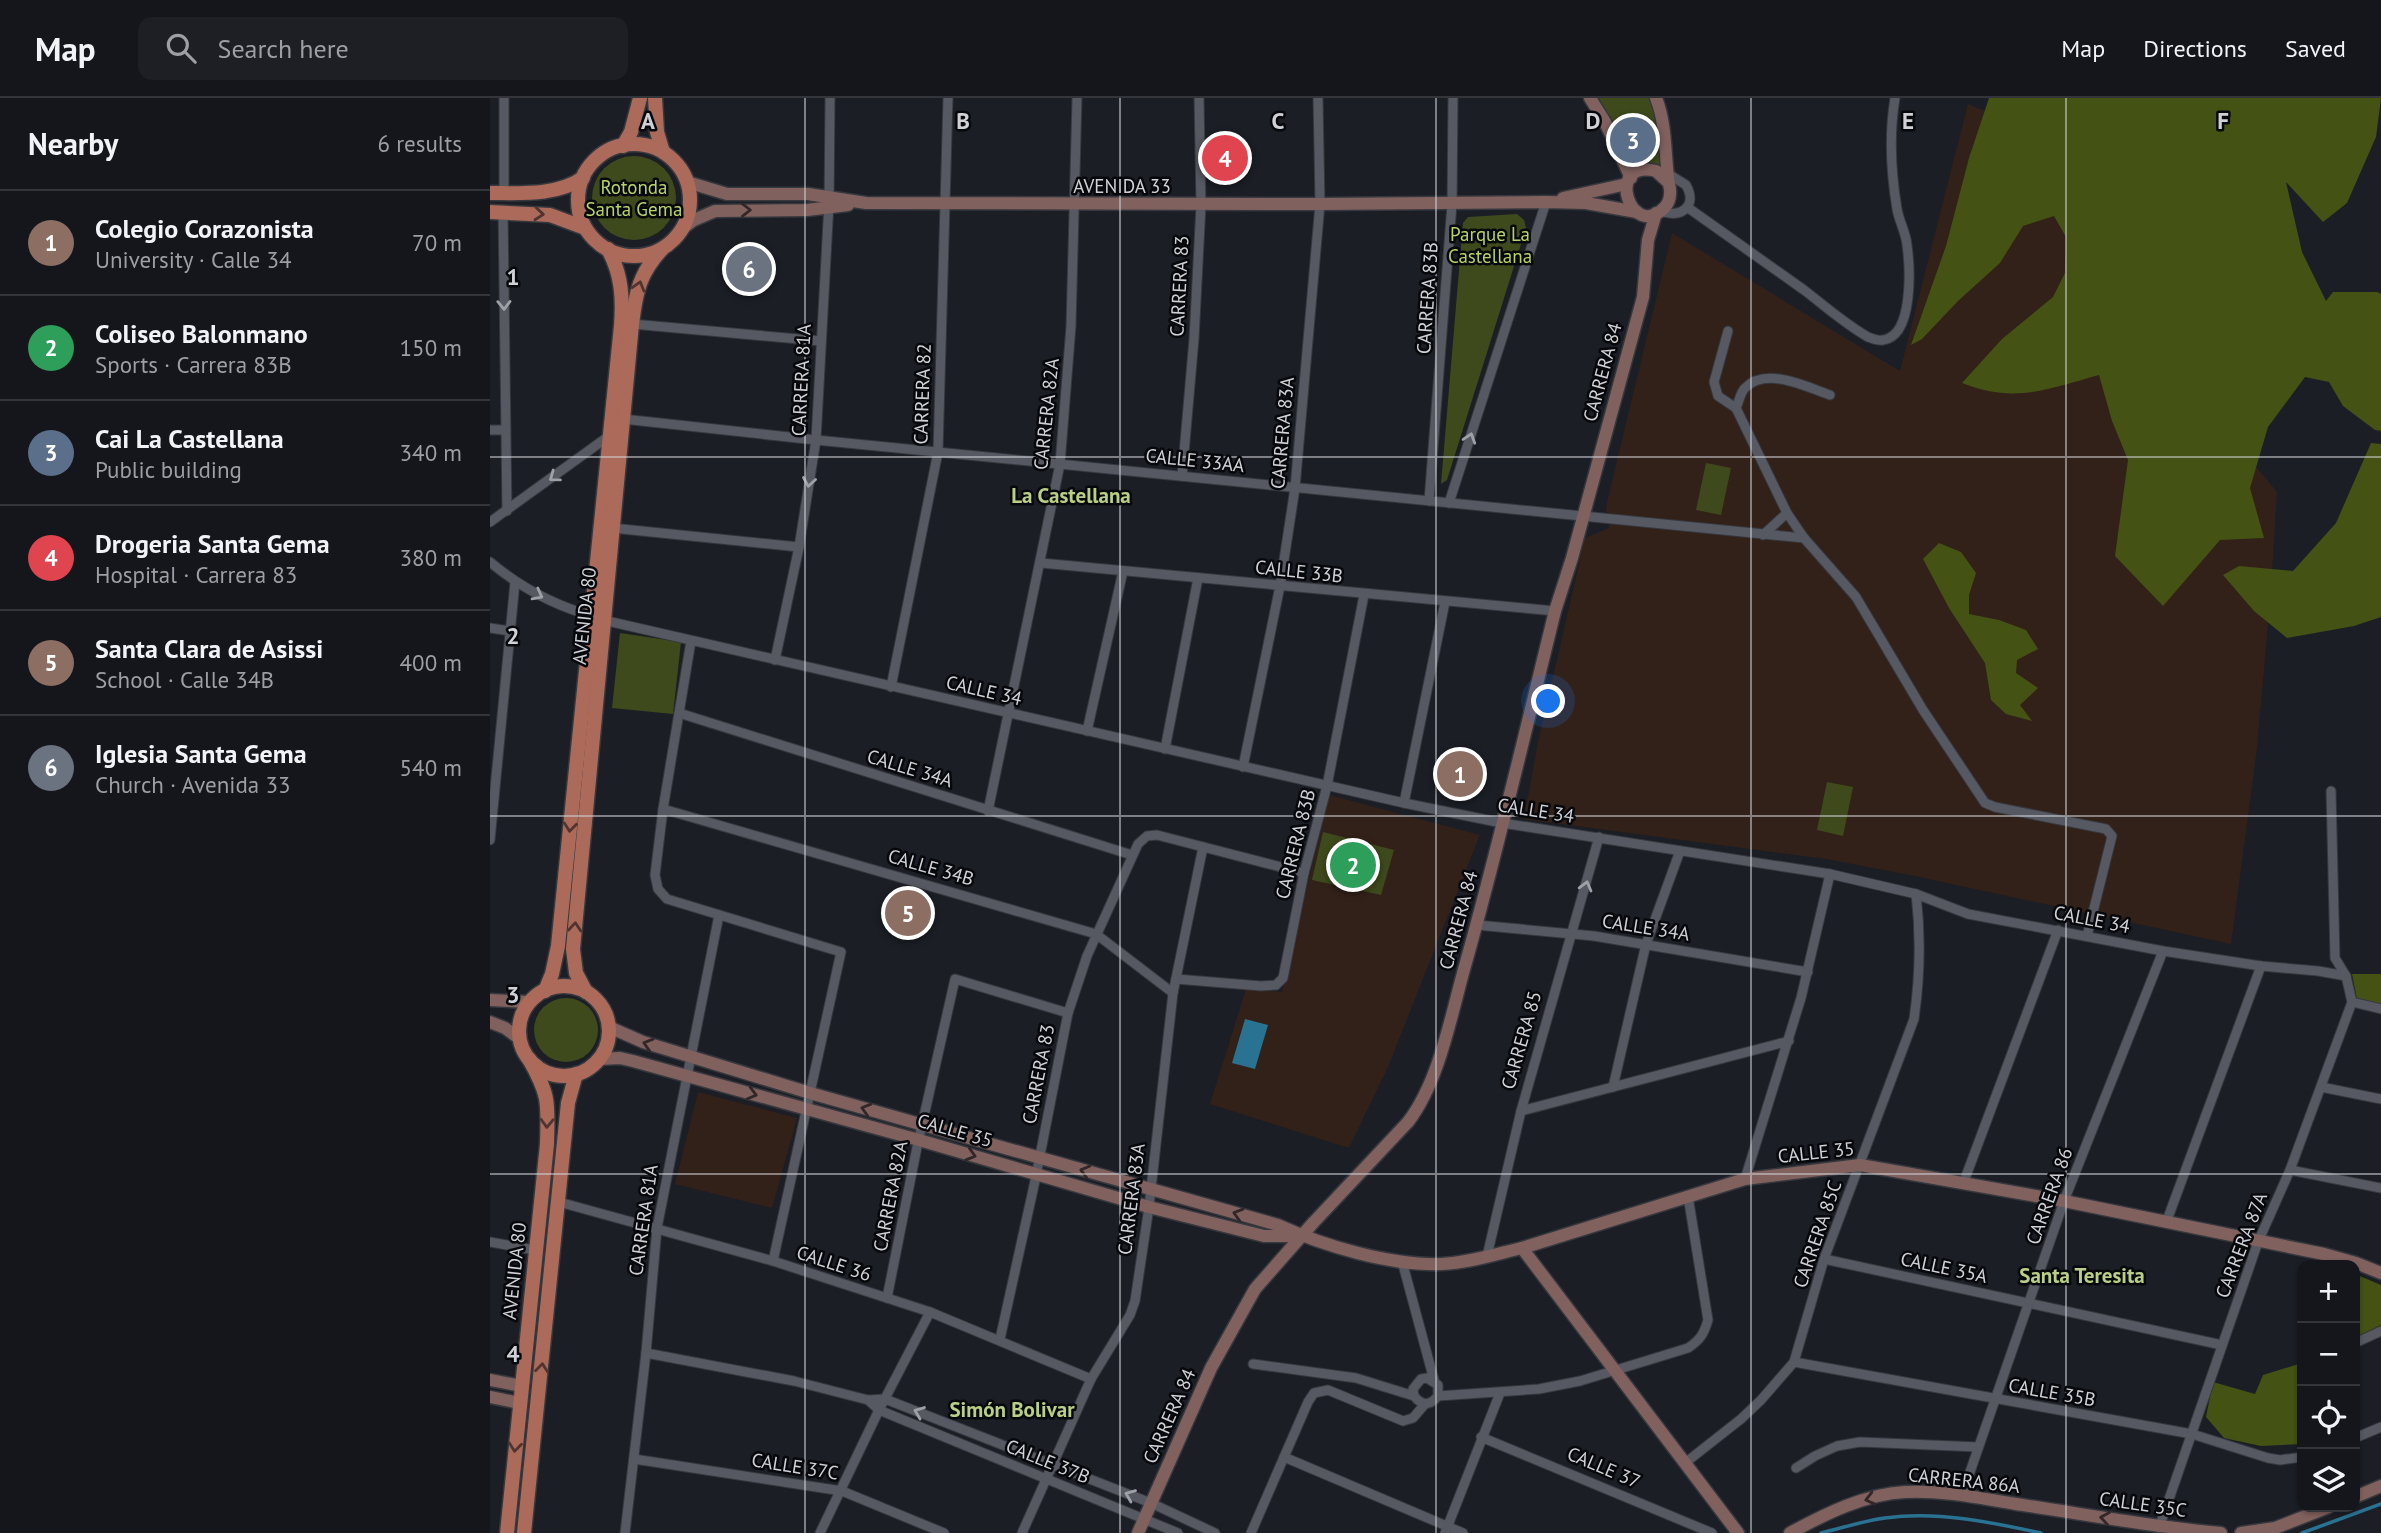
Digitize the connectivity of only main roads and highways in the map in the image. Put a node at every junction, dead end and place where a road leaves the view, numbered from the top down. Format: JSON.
{"nodes":[{"id":1,"x":640,"y":98,"type":"edge"},
{"id":2,"x":656,"y":98,"type":"edge"},
{"id":3,"x":623,"y":146,"type":"junction"},
{"id":4,"x":663,"y":152,"type":"junction"},
{"id":5,"x":583,"y":178,"type":"junction"},
{"id":6,"x":497,"y":193,"type":"edge"},
{"id":7,"x":497,"y":212,"type":"edge"},
{"id":8,"x":586,"y":228,"type":"junction"},
{"id":9,"x":608,"y":249,"type":"junction"},
{"id":10,"x":662,"y":249,"type":"junction"},
{"id":11,"x":598,"y":618,"type":"junction"},
{"id":12,"x":545,"y":990,"type":"junction"},
{"id":13,"x":586,"y":992,"type":"junction"},
{"id":14,"x":529,"y":1059,"type":"junction"},
{"id":15,"x":576,"y":1074,"type":"junction"},
{"id":16,"x":506,"y":1533,"type":"edge"},
{"id":17,"x":524,"y":1533,"type":"edge"}],
"edges":[{"from":1,"to":3,"type":"main road"},
{"from":2,"to":4,"type":"main road"},
{"from":3,"to":4,"type":"main road"},
{"from":3,"to":5,"type":"main road"},
{"from":4,"to":10,"type":"main road"},
{"from":5,"to":6,"type":"main road"},
{"from":5,"to":8,"type":"main road"},
{"from":7,"to":8,"type":"main road","one_way":true},
{"from":8,"to":9,"type":"main road"},
{"from":9,"to":10,"type":"main road"},
{"from":9,"to":11,"type":"main road","name":"AVENIDA 80"},
{"from":11,"to":10,"type":"main road","name":"AVENIDA 80","one_way":true},
{"from":11,"to":12,"type":"main road","name":"AVENIDA 80","one_way":true},
{"from":13,"to":11,"type":"main road","name":"AVENIDA 80","one_way":true},
{"from":12,"to":13,"type":"main road"},
{"from":12,"to":14,"type":"main road"},
{"from":13,"to":15,"type":"main road"},
{"from":14,"to":15,"type":"main road"},
{"from":14,"to":16,"type":"main road","name":"AVENIDA 80","one_way":true},
{"from":17,"to":15,"type":"main road","name":"AVENIDA 80","one_way":true}]}
